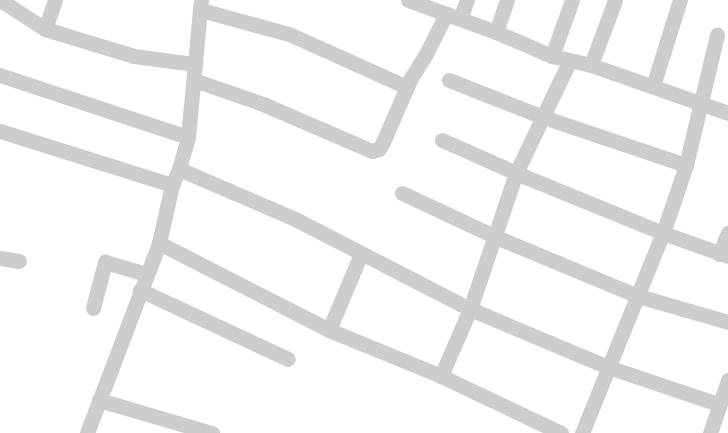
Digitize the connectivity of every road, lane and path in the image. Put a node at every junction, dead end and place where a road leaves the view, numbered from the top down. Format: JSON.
{"nodes":[{"id":1,"x":0,"y":0,"type":"edge"},
{"id":2,"x":55,"y":0,"type":"edge"},
{"id":3,"x":408,"y":0,"type":"edge"},
{"id":4,"x":467,"y":0,"type":"edge"},
{"id":5,"x":507,"y":0,"type":"edge"},
{"id":6,"x":572,"y":0,"type":"edge"},
{"id":7,"x":615,"y":0,"type":"edge"},
{"id":8,"x":680,"y":0,"type":"edge"},
{"id":9,"x":201,"y":5,"type":"edge"},
{"id":10,"x":453,"y":16,"type":"junction"},
{"id":11,"x":45,"y":29,"type":"junction"},
{"id":12,"x":496,"y":32,"type":"junction"},
{"id":13,"x":718,"y":35,"type":"dead end"},
{"id":14,"x":552,"y":56,"type":"junction"},
{"id":15,"x":570,"y":60,"type":"junction"},
{"id":16,"x":195,"y":64,"type":"junction"},
{"id":17,"x":592,"y":65,"type":"junction"},
{"id":18,"x":0,"y":75,"type":"edge"},
{"id":19,"x":194,"y":80,"type":"junction"},
{"id":20,"x":449,"y":80,"type":"dead end"},
{"id":21,"x":653,"y":86,"type":"junction"},
{"id":22,"x":407,"y":87,"type":"junction"},
{"id":23,"x":701,"y":103,"type":"junction"},
{"id":24,"x":728,"y":114,"type":"edge"},
{"id":25,"x":543,"y":117,"type":"junction"},
{"id":26,"x":0,"y":131,"type":"edge"},
{"id":27,"x":188,"y":137,"type":"junction"},
{"id":28,"x":442,"y":140,"type":"dead end"},
{"id":29,"x":686,"y":165,"type":"junction"},
{"id":30,"x":180,"y":169,"type":"junction"},
{"id":31,"x":516,"y":173,"type":"junction"},
{"id":32,"x":172,"y":185,"type":"junction"},
{"id":33,"x":402,"y":193,"type":"dead end"},
{"id":34,"x":663,"y":233,"type":"junction"},
{"id":35,"x":728,"y":233,"type":"edge"},
{"id":36,"x":496,"y":237,"type":"junction"},
{"id":37,"x":159,"y":243,"type":"junction"},
{"id":38,"x":361,"y":254,"type":"junction"},
{"id":39,"x":724,"y":255,"type":"edge"},
{"id":40,"x":0,"y":258,"type":"edge"},
{"id":41,"x":19,"y":261,"type":"dead end"},
{"id":42,"x":146,"y":274,"type":"junction"},
{"id":43,"x":140,"y":290,"type":"junction"},
{"id":44,"x":638,"y":296,"type":"junction"},
{"id":45,"x":93,"y":308,"type":"dead end"},
{"id":46,"x":470,"y":310,"type":"junction"},
{"id":47,"x":728,"y":322,"type":"edge"},
{"id":48,"x":330,"y":330,"type":"junction"},
{"id":49,"x":288,"y":359,"type":"dead end"},
{"id":50,"x":608,"y":368,"type":"junction"},
{"id":51,"x":441,"y":376,"type":"junction"},
{"id":52,"x":728,"y":380,"type":"edge"},
{"id":53,"x":99,"y":400,"type":"junction"},
{"id":54,"x":718,"y":404,"type":"junction"},
{"id":55,"x":586,"y":432,"type":"edge"},
{"id":56,"x":87,"y":433,"type":"edge"},
{"id":57,"x":212,"y":433,"type":"edge"},
{"id":58,"x":561,"y":433,"type":"edge"},
{"id":59,"x":710,"y":433,"type":"edge"}],
"edges":[{"from":1,"to":11,"type":"street"},
{"from":2,"to":11,"type":"street"},
{"from":3,"to":10,"type":"street"},
{"from":4,"to":10,"type":"street"},
{"from":5,"to":12,"type":"street"},
{"from":6,"to":14,"type":"street"},
{"from":7,"to":17,"type":"street"},
{"from":8,"to":21,"type":"street"},
{"from":9,"to":16,"type":"street"},
{"from":9,"to":22,"type":"street"},
{"from":10,"to":12,"type":"street"},
{"from":10,"to":22,"type":"street"},
{"from":11,"to":16,"type":"street"},
{"from":12,"to":14,"type":"street"},
{"from":13,"to":23,"type":"street"},
{"from":14,"to":15,"type":"street"},
{"from":15,"to":17,"type":"street"},
{"from":15,"to":25,"type":"street"},
{"from":16,"to":19,"type":"street"},
{"from":17,"to":21,"type":"street"},
{"from":18,"to":27,"type":"street"},
{"from":19,"to":22,"type":"street"},
{"from":19,"to":27,"type":"street"},
{"from":20,"to":25,"type":"street"},
{"from":21,"to":23,"type":"street"},
{"from":23,"to":24,"type":"street"},
{"from":23,"to":29,"type":"street"},
{"from":25,"to":29,"type":"street"},
{"from":25,"to":31,"type":"street"},
{"from":26,"to":32,"type":"street"},
{"from":27,"to":30,"type":"street"},
{"from":28,"to":31,"type":"street"},
{"from":29,"to":34,"type":"street"},
{"from":30,"to":32,"type":"street"},
{"from":30,"to":38,"type":"street"},
{"from":31,"to":34,"type":"street"},
{"from":31,"to":36,"type":"street"},
{"from":32,"to":37,"type":"street"},
{"from":33,"to":36,"type":"street"},
{"from":34,"to":39,"type":"street"},
{"from":34,"to":44,"type":"street"},
{"from":35,"to":39,"type":"street"},
{"from":36,"to":44,"type":"street"},
{"from":36,"to":46,"type":"street"},
{"from":37,"to":42,"type":"street"},
{"from":37,"to":48,"type":"street"},
{"from":38,"to":46,"type":"street"},
{"from":38,"to":48,"type":"street"},
{"from":40,"to":41,"type":"street"},
{"from":42,"to":43,"type":"street"},
{"from":42,"to":45,"type":"street"},
{"from":43,"to":49,"type":"street"},
{"from":43,"to":53,"type":"street"},
{"from":44,"to":47,"type":"street"},
{"from":44,"to":50,"type":"street"},
{"from":46,"to":50,"type":"street"},
{"from":46,"to":51,"type":"street"},
{"from":48,"to":51,"type":"street"},
{"from":50,"to":54,"type":"street"},
{"from":50,"to":55,"type":"street"},
{"from":51,"to":58,"type":"street"},
{"from":52,"to":54,"type":"street"},
{"from":53,"to":56,"type":"street"},
{"from":53,"to":57,"type":"street"},
{"from":54,"to":59,"type":"street"}]}
